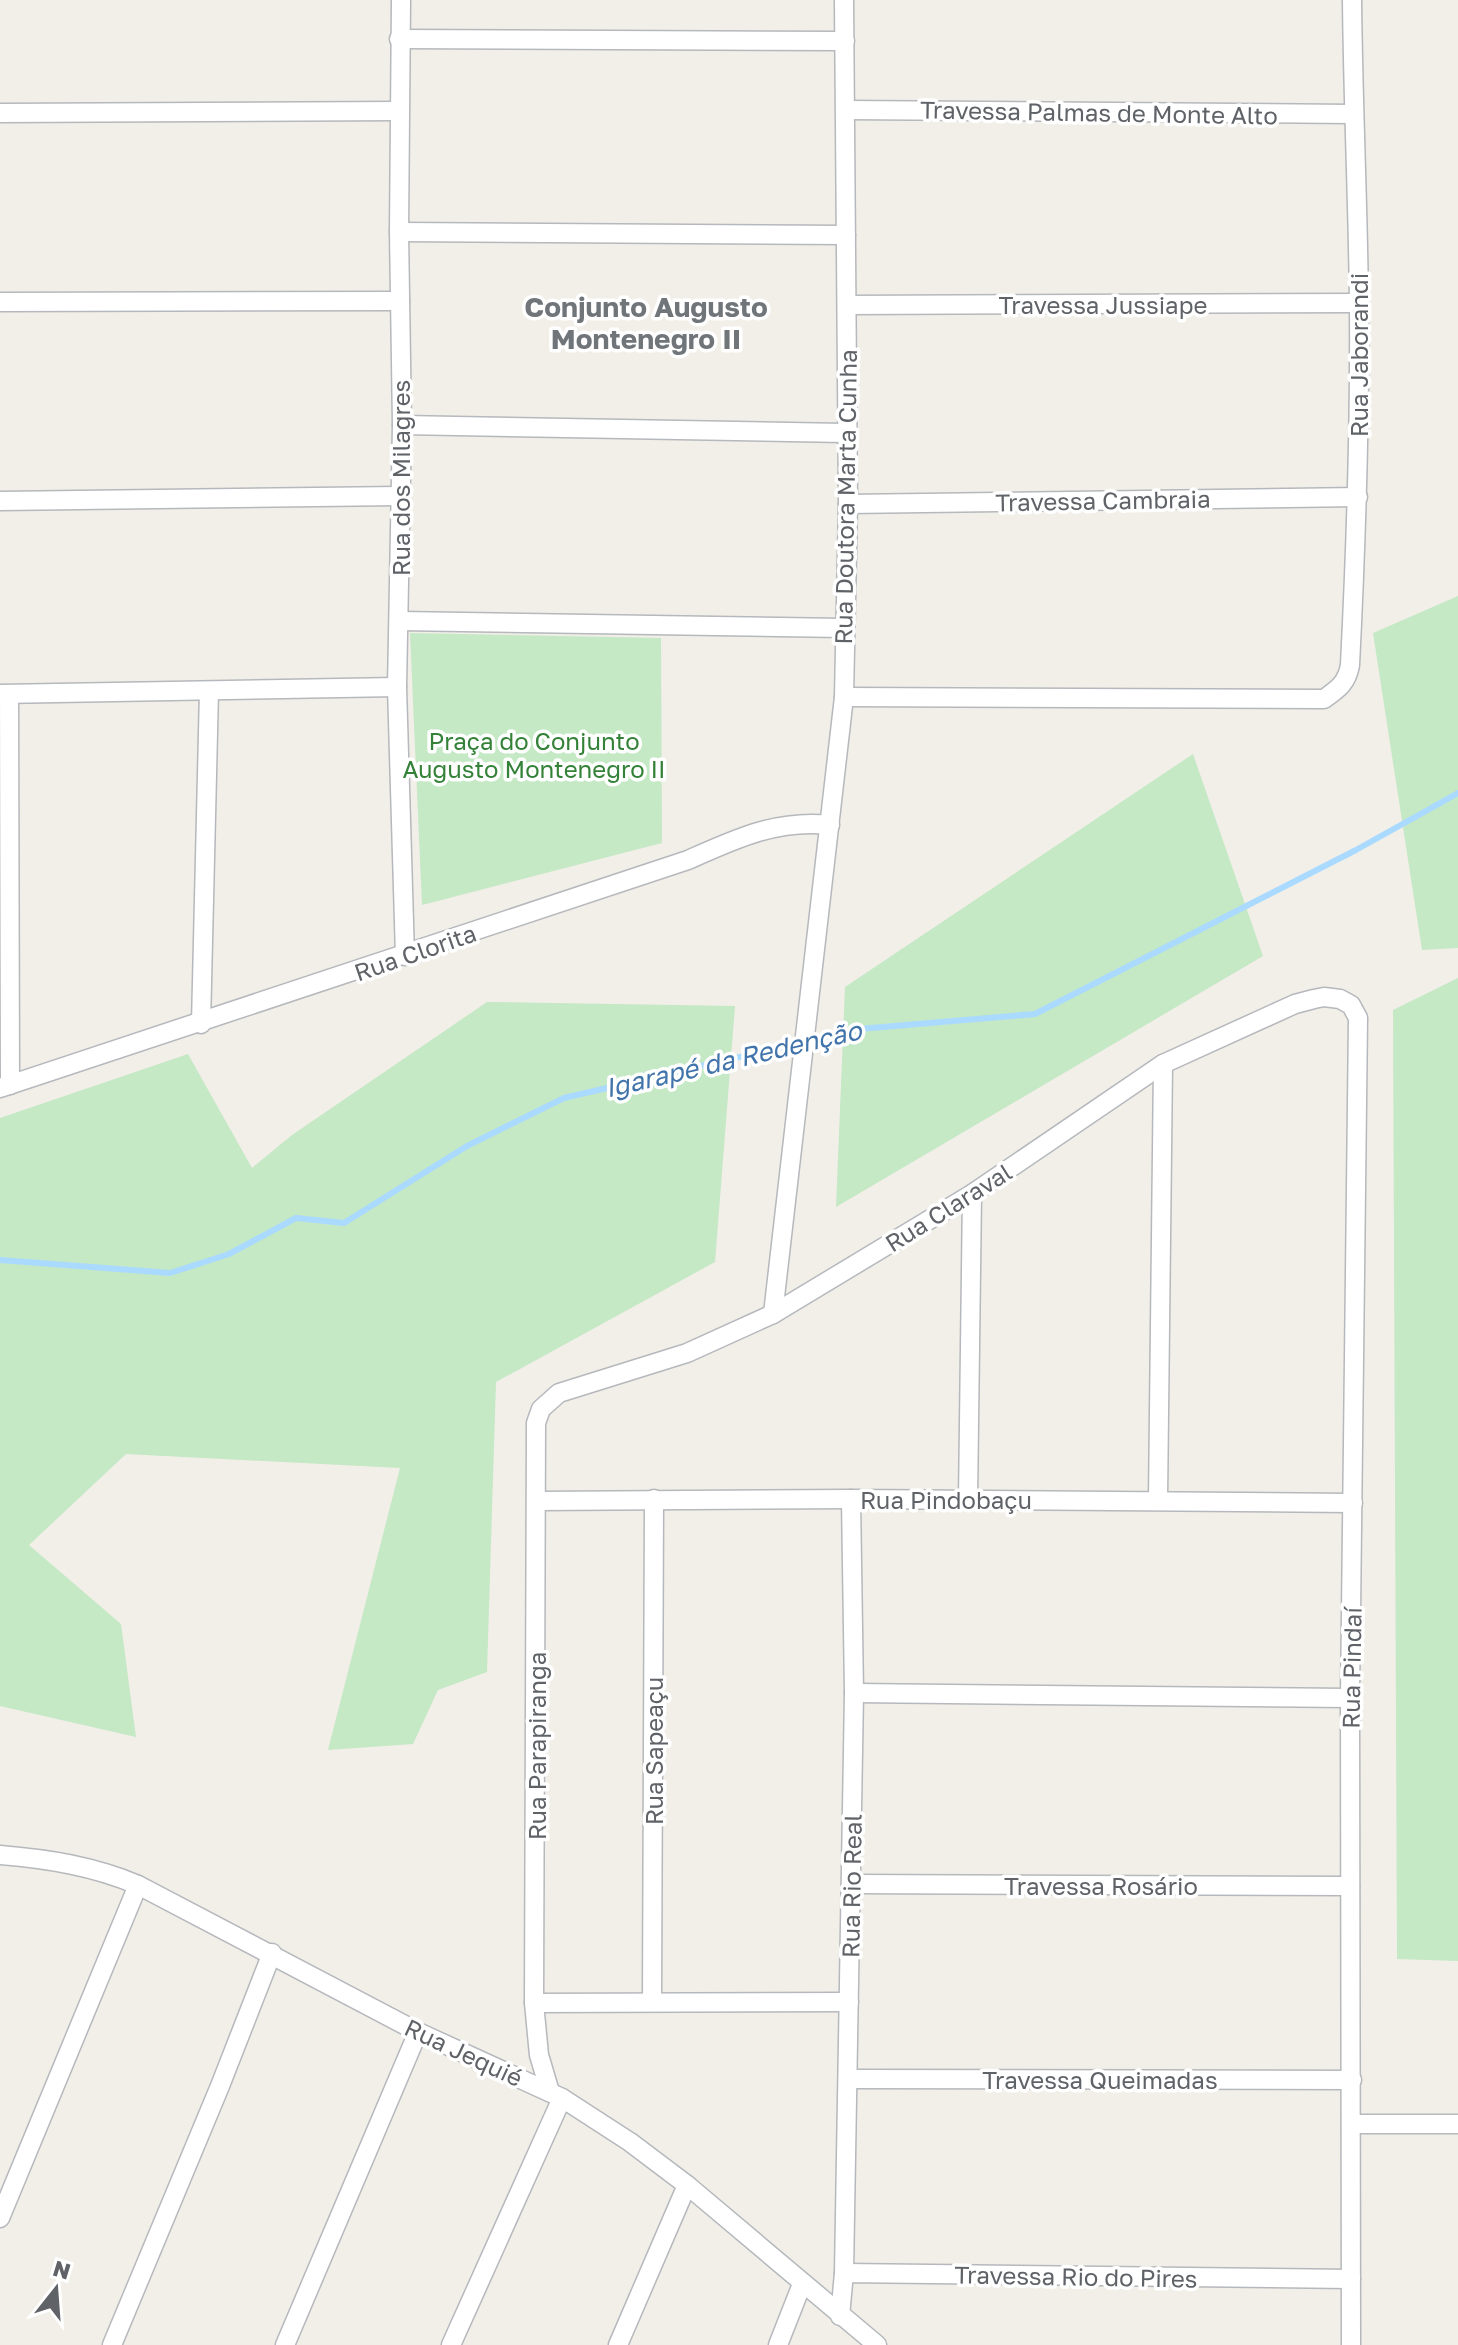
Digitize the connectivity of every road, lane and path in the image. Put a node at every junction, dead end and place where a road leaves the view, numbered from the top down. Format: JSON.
{"nodes":[{"id":1,"x":401,"y":0,"type":"edge"},
{"id":2,"x":844,"y":0,"type":"edge"},
{"id":3,"x":1352,"y":0,"type":"edge"},
{"id":4,"x":399,"y":39,"type":"junction"},
{"id":5,"x":845,"y":41,"type":"junction"},
{"id":6,"x":846,"y":110,"type":"junction"},
{"id":7,"x":399,"y":111,"type":"junction"},
{"id":8,"x":0,"y":113,"type":"edge"},
{"id":9,"x":1353,"y":114,"type":"junction"},
{"id":10,"x":399,"y":232,"type":"junction"},
{"id":11,"x":846,"y":235,"type":"junction"},
{"id":12,"x":400,"y":301,"type":"junction"},
{"id":13,"x":0,"y":302,"type":"edge"},
{"id":14,"x":1359,"y":303,"type":"junction"},
{"id":15,"x":847,"y":305,"type":"junction"},
{"id":16,"x":402,"y":425,"type":"junction"},
{"id":17,"x":845,"y":433,"type":"junction"},
{"id":18,"x":399,"y":496,"type":"junction"},
{"id":19,"x":1358,"y":497,"type":"junction"},
{"id":20,"x":0,"y":501,"type":"edge"},
{"id":21,"x":848,"y":504,"type":"junction"},
{"id":22,"x":400,"y":621,"type":"junction"},
{"id":23,"x":844,"y":628,"type":"junction"},
{"id":24,"x":397,"y":687,"type":"junction"},
{"id":25,"x":209,"y":691,"type":"junction"},
{"id":26,"x":4,"y":694,"type":"edge"},
{"id":27,"x":844,"y":697,"type":"junction"},
{"id":28,"x":830,"y":825,"type":"junction"},
{"id":29,"x":405,"y":956,"type":"junction"},
{"id":30,"x":1340,"y":999,"type":"joint"},
{"id":31,"x":201,"y":1024,"type":"junction"},
{"id":32,"x":1163,"y":1064,"type":"junction"},
{"id":33,"x":5,"y":1086,"type":"edge"},
{"id":34,"x":972,"y":1194,"type":"junction"},
{"id":35,"x":773,"y":1314,"type":"junction"},
{"id":36,"x":547,"y":1401,"type":"joint"},
{"id":37,"x":654,"y":1499,"type":"junction"},
{"id":38,"x":851,"y":1499,"type":"junction"},
{"id":39,"x":968,"y":1500,"type":"junction"},
{"id":40,"x":1158,"y":1500,"type":"junction"},
{"id":41,"x":538,"y":1501,"type":"junction"},
{"id":42,"x":1353,"y":1503,"type":"junction"},
{"id":43,"x":854,"y":1693,"type":"junction"},
{"id":44,"x":1350,"y":1698,"type":"junction"},
{"id":45,"x":0,"y":1855,"type":"edge"},
{"id":46,"x":851,"y":1884,"type":"junction"},
{"id":47,"x":138,"y":1885,"type":"junction"},
{"id":48,"x":1350,"y":1886,"type":"junction"},
{"id":49,"x":272,"y":1953,"type":"junction"},
{"id":50,"x":652,"y":2002,"type":"junction"},
{"id":51,"x":849,"y":2002,"type":"junction"},
{"id":52,"x":534,"y":2003,"type":"junction"},
{"id":53,"x":418,"y":2032,"type":"junction"},
{"id":54,"x":848,"y":2079,"type":"junction"},
{"id":55,"x":1352,"y":2080,"type":"junction"},
{"id":56,"x":556,"y":2095,"type":"junction"},
{"id":57,"x":1352,"y":2124,"type":"junction"},
{"id":58,"x":1458,"y":2124,"type":"edge"},
{"id":59,"x":687,"y":2185,"type":"junction"},
{"id":60,"x":0,"y":2218,"type":"edge"},
{"id":61,"x":844,"y":2273,"type":"junction"},
{"id":62,"x":1351,"y":2279,"type":"junction"},
{"id":63,"x":802,"y":2284,"type":"junction"},
{"id":64,"x":840,"y":2316,"type":"junction"},
{"id":65,"x":112,"y":2345,"type":"edge"},
{"id":66,"x":285,"y":2345,"type":"edge"},
{"id":67,"x":451,"y":2345,"type":"edge"},
{"id":68,"x":618,"y":2345,"type":"edge"},
{"id":69,"x":778,"y":2345,"type":"edge"},
{"id":70,"x":877,"y":2345,"type":"edge"},
{"id":71,"x":1351,"y":2345,"type":"edge"}],
"edges":[{"from":1,"to":4,"type":"street","name":"Rua dos Milagres"},
{"from":2,"to":5,"type":"street","name":"Rua Doutora Marta Cunha"},
{"from":3,"to":9,"type":"street","name":"Rua Jaborandi"},
{"from":4,"to":5,"type":"street"},
{"from":4,"to":7,"type":"street","name":"Rua dos Milagres"},
{"from":5,"to":6,"type":"street","name":"Rua Doutora Marta Cunha"},
{"from":6,"to":9,"type":"street","name":"Travessa Palmas de Monte Alto"},
{"from":6,"to":11,"type":"street","name":"Rua Doutora Marta Cunha"},
{"from":7,"to":8,"type":"street"},
{"from":7,"to":10,"type":"street","name":"Rua dos Milagres"},
{"from":9,"to":14,"type":"street","name":"Rua Jaborandi"},
{"from":10,"to":11,"type":"street"},
{"from":10,"to":12,"type":"street","name":"Rua dos Milagres"},
{"from":11,"to":15,"type":"street","name":"Rua Doutora Marta Cunha"},
{"from":12,"to":13,"type":"street"},
{"from":12,"to":16,"type":"street","name":"Rua dos Milagres"},
{"from":14,"to":15,"type":"street","name":"Travessa Jussiape"},
{"from":14,"to":19,"type":"street","name":"Rua Jaborandi"},
{"from":15,"to":17,"type":"street","name":"Rua Doutora Marta Cunha"},
{"from":16,"to":17,"type":"street"},
{"from":16,"to":18,"type":"street","name":"Rua dos Milagres"},
{"from":17,"to":21,"type":"street","name":"Rua Doutora Marta Cunha"},
{"from":18,"to":20,"type":"street"},
{"from":18,"to":22,"type":"street","name":"Rua dos Milagres"},
{"from":19,"to":21,"type":"street","name":"Travessa Cambraia"},
{"from":19,"to":27,"type":"street","name":"Rua Jaborandi"},
{"from":21,"to":23,"type":"street","name":"Rua Doutora Marta Cunha"},
{"from":22,"to":23,"type":"street"},
{"from":22,"to":24,"type":"street","name":"Rua dos Milagres"},
{"from":23,"to":27,"type":"street","name":"Rua Doutora Marta Cunha"},
{"from":24,"to":25,"type":"street"},
{"from":24,"to":29,"type":"street","name":"Rua dos Milagres"},
{"from":25,"to":26,"type":"street"},
{"from":25,"to":31,"type":"street"},
{"from":26,"to":33,"type":"street"},
{"from":27,"to":28,"type":"street","name":"Rua Doutora Marta Cunha"},
{"from":28,"to":29,"type":"street","name":"Rua Clorita"},
{"from":28,"to":35,"type":"street","name":"Rua Doutora Marta Cunha"},
{"from":29,"to":31,"type":"street","name":"Rua Clorita"},
{"from":30,"to":32,"type":"street","name":"Rua Claraval"},
{"from":30,"to":42,"type":"street","name":"Rua Pindaí"},
{"from":31,"to":33,"type":"street","name":"Rua Clorita"},
{"from":32,"to":34,"type":"street","name":"Rua Claraval"},
{"from":32,"to":40,"type":"street"},
{"from":34,"to":35,"type":"street","name":"Rua Claraval"},
{"from":34,"to":39,"type":"street"},
{"from":35,"to":36,"type":"street","name":"Rua Claraval"},
{"from":36,"to":41,"type":"street","name":"Rua Parapiranga"},
{"from":37,"to":38,"type":"street","name":"Rua Pindobaçu"},
{"from":37,"to":41,"type":"street","name":"Rua Pindobaçu"},
{"from":37,"to":50,"type":"street","name":"Rua Sapeaçu"},
{"from":38,"to":39,"type":"street","name":"Rua Pindobaçu"},
{"from":38,"to":43,"type":"street","name":"Rua Rio Real"},
{"from":39,"to":40,"type":"street","name":"Rua Pindobaçu"},
{"from":40,"to":42,"type":"street","name":"Rua Pindobaçu"},
{"from":41,"to":52,"type":"street","name":"Rua Parapiranga"},
{"from":42,"to":44,"type":"street","name":"Rua Pindaí"},
{"from":43,"to":44,"type":"street"},
{"from":43,"to":46,"type":"street","name":"Rua Rio Real"},
{"from":44,"to":48,"type":"street","name":"Rua Pindaí"},
{"from":45,"to":47,"type":"street","name":"Rua Jequié"},
{"from":46,"to":48,"type":"street","name":"Travessa Rosário"},
{"from":46,"to":51,"type":"street","name":"Rua Rio Real"},
{"from":47,"to":49,"type":"street","name":"Rua Jequié"},
{"from":47,"to":60,"type":"street"},
{"from":48,"to":55,"type":"street","name":"Rua Pindaí"},
{"from":49,"to":53,"type":"street","name":"Rua Jequié"},
{"from":49,"to":65,"type":"street"},
{"from":50,"to":51,"type":"street"},
{"from":50,"to":52,"type":"street"},
{"from":51,"to":54,"type":"street","name":"Rua Rio Real"},
{"from":52,"to":56,"type":"street","name":"Rua Parapiranga"},
{"from":53,"to":56,"type":"street","name":"Rua Jequié"},
{"from":53,"to":66,"type":"street"},
{"from":54,"to":55,"type":"street","name":"Travessa Queimadas"},
{"from":54,"to":61,"type":"street","name":"Rua Rio Real"},
{"from":55,"to":57,"type":"street","name":"Rua Pindaí"},
{"from":56,"to":59,"type":"street","name":"Rua Jequié"},
{"from":56,"to":67,"type":"street"},
{"from":57,"to":58,"type":"street"},
{"from":57,"to":62,"type":"street","name":"Rua Pindaí"},
{"from":59,"to":63,"type":"street","name":"Rua Jequié"},
{"from":59,"to":68,"type":"street"},
{"from":61,"to":62,"type":"street","name":"Travessa Rio do Pires"},
{"from":61,"to":64,"type":"street"},
{"from":62,"to":71,"type":"street","name":"Rua Pindaí"},
{"from":63,"to":64,"type":"street","name":"Rua Jequié"},
{"from":63,"to":69,"type":"street"},
{"from":64,"to":70,"type":"street","name":"Rua Jequié"}]}
